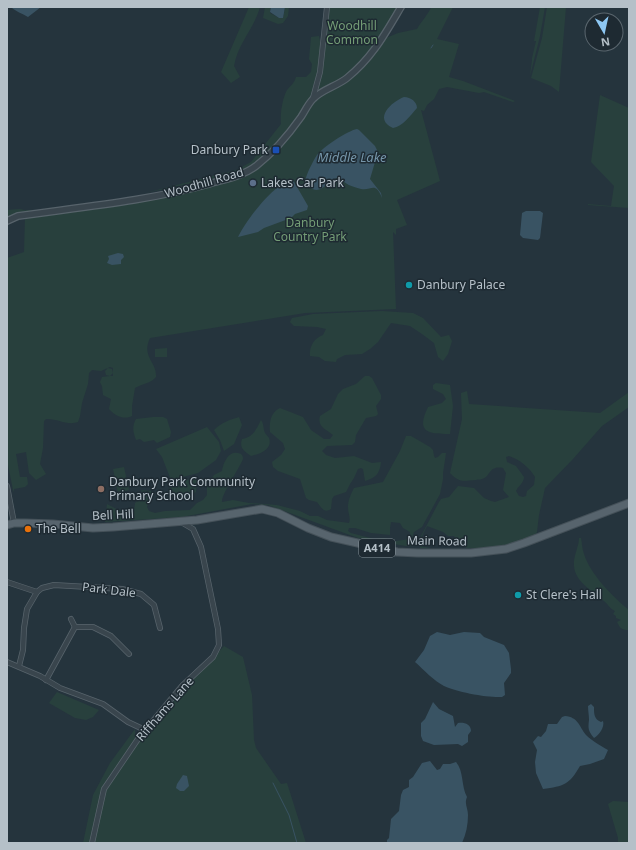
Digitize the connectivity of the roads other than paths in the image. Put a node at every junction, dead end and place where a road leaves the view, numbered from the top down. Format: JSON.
{"nodes":[{"id":1,"x":327,"y":7,"type":"edge"},
{"id":2,"x":401,"y":7,"type":"edge"},
{"id":3,"x":313,"y":99,"type":"junction"},
{"id":4,"x":7,"y":221,"type":"edge"},
{"id":5,"x":7,"y":486,"type":"edge"},
{"id":6,"x":629,"y":503,"type":"edge"},
{"id":7,"x":197,"y":520,"type":"junction"},
{"id":8,"x":180,"y":522,"type":"junction"},
{"id":9,"x":10,"y":524,"type":"edge"},
{"id":10,"x":193,"y":529,"type":"junction"},
{"id":11,"x":7,"y":582,"type":"edge"},
{"id":12,"x":37,"y":592,"type":"junction"},
{"id":13,"x":71,"y":619,"type":"dead end"},
{"id":14,"x":75,"y":627,"type":"junction"},
{"id":15,"x":160,"y":628,"type":"dead end"},
{"id":16,"x":129,"y":654,"type":"dead end"},
{"id":17,"x":7,"y":662,"type":"edge"},
{"id":18,"x":19,"y":666,"type":"junction"},
{"id":19,"x":46,"y":680,"type":"junction"},
{"id":20,"x":139,"y":727,"type":"junction"},
{"id":21,"x":145,"y":730,"type":"junction"},
{"id":22,"x":138,"y":739,"type":"junction"},
{"id":23,"x":92,"y":843,"type":"edge"}],
"edges":[{"from":1,"to":3,"type":"street"},
{"from":2,"to":3,"type":"street","name":"Woodhill Road"},
{"from":3,"to":4,"type":"street","name":"Woodhill Road"},
{"from":5,"to":9,"type":"street"},
{"from":6,"to":7,"type":"main road","name":"Main Road","number":"A414"},
{"from":7,"to":8,"type":"main road","name":"Bell Hill","number":"A414"},
{"from":7,"to":10,"type":"street"},
{"from":8,"to":9,"type":"main road","name":"Bell Hill","number":"A414"},
{"from":8,"to":10,"type":"street"},
{"from":10,"to":21,"type":"street","name":"Riffhams Lane"},
{"from":11,"to":12,"type":"street"},
{"from":12,"to":15,"type":"street","name":"Park Dale"},
{"from":12,"to":18,"type":"street"},
{"from":13,"to":14,"type":"street"},
{"from":14,"to":16,"type":"street"},
{"from":14,"to":19,"type":"street"},
{"from":17,"to":18,"type":"street"},
{"from":18,"to":19,"type":"street"},
{"from":19,"to":20,"type":"street"},
{"from":20,"to":21,"type":"street"},
{"from":20,"to":22,"type":"street"},
{"from":21,"to":22,"type":"street","name":"Riffhams Lane"},
{"from":22,"to":23,"type":"street","name":"Riffhams Lane"}]}
